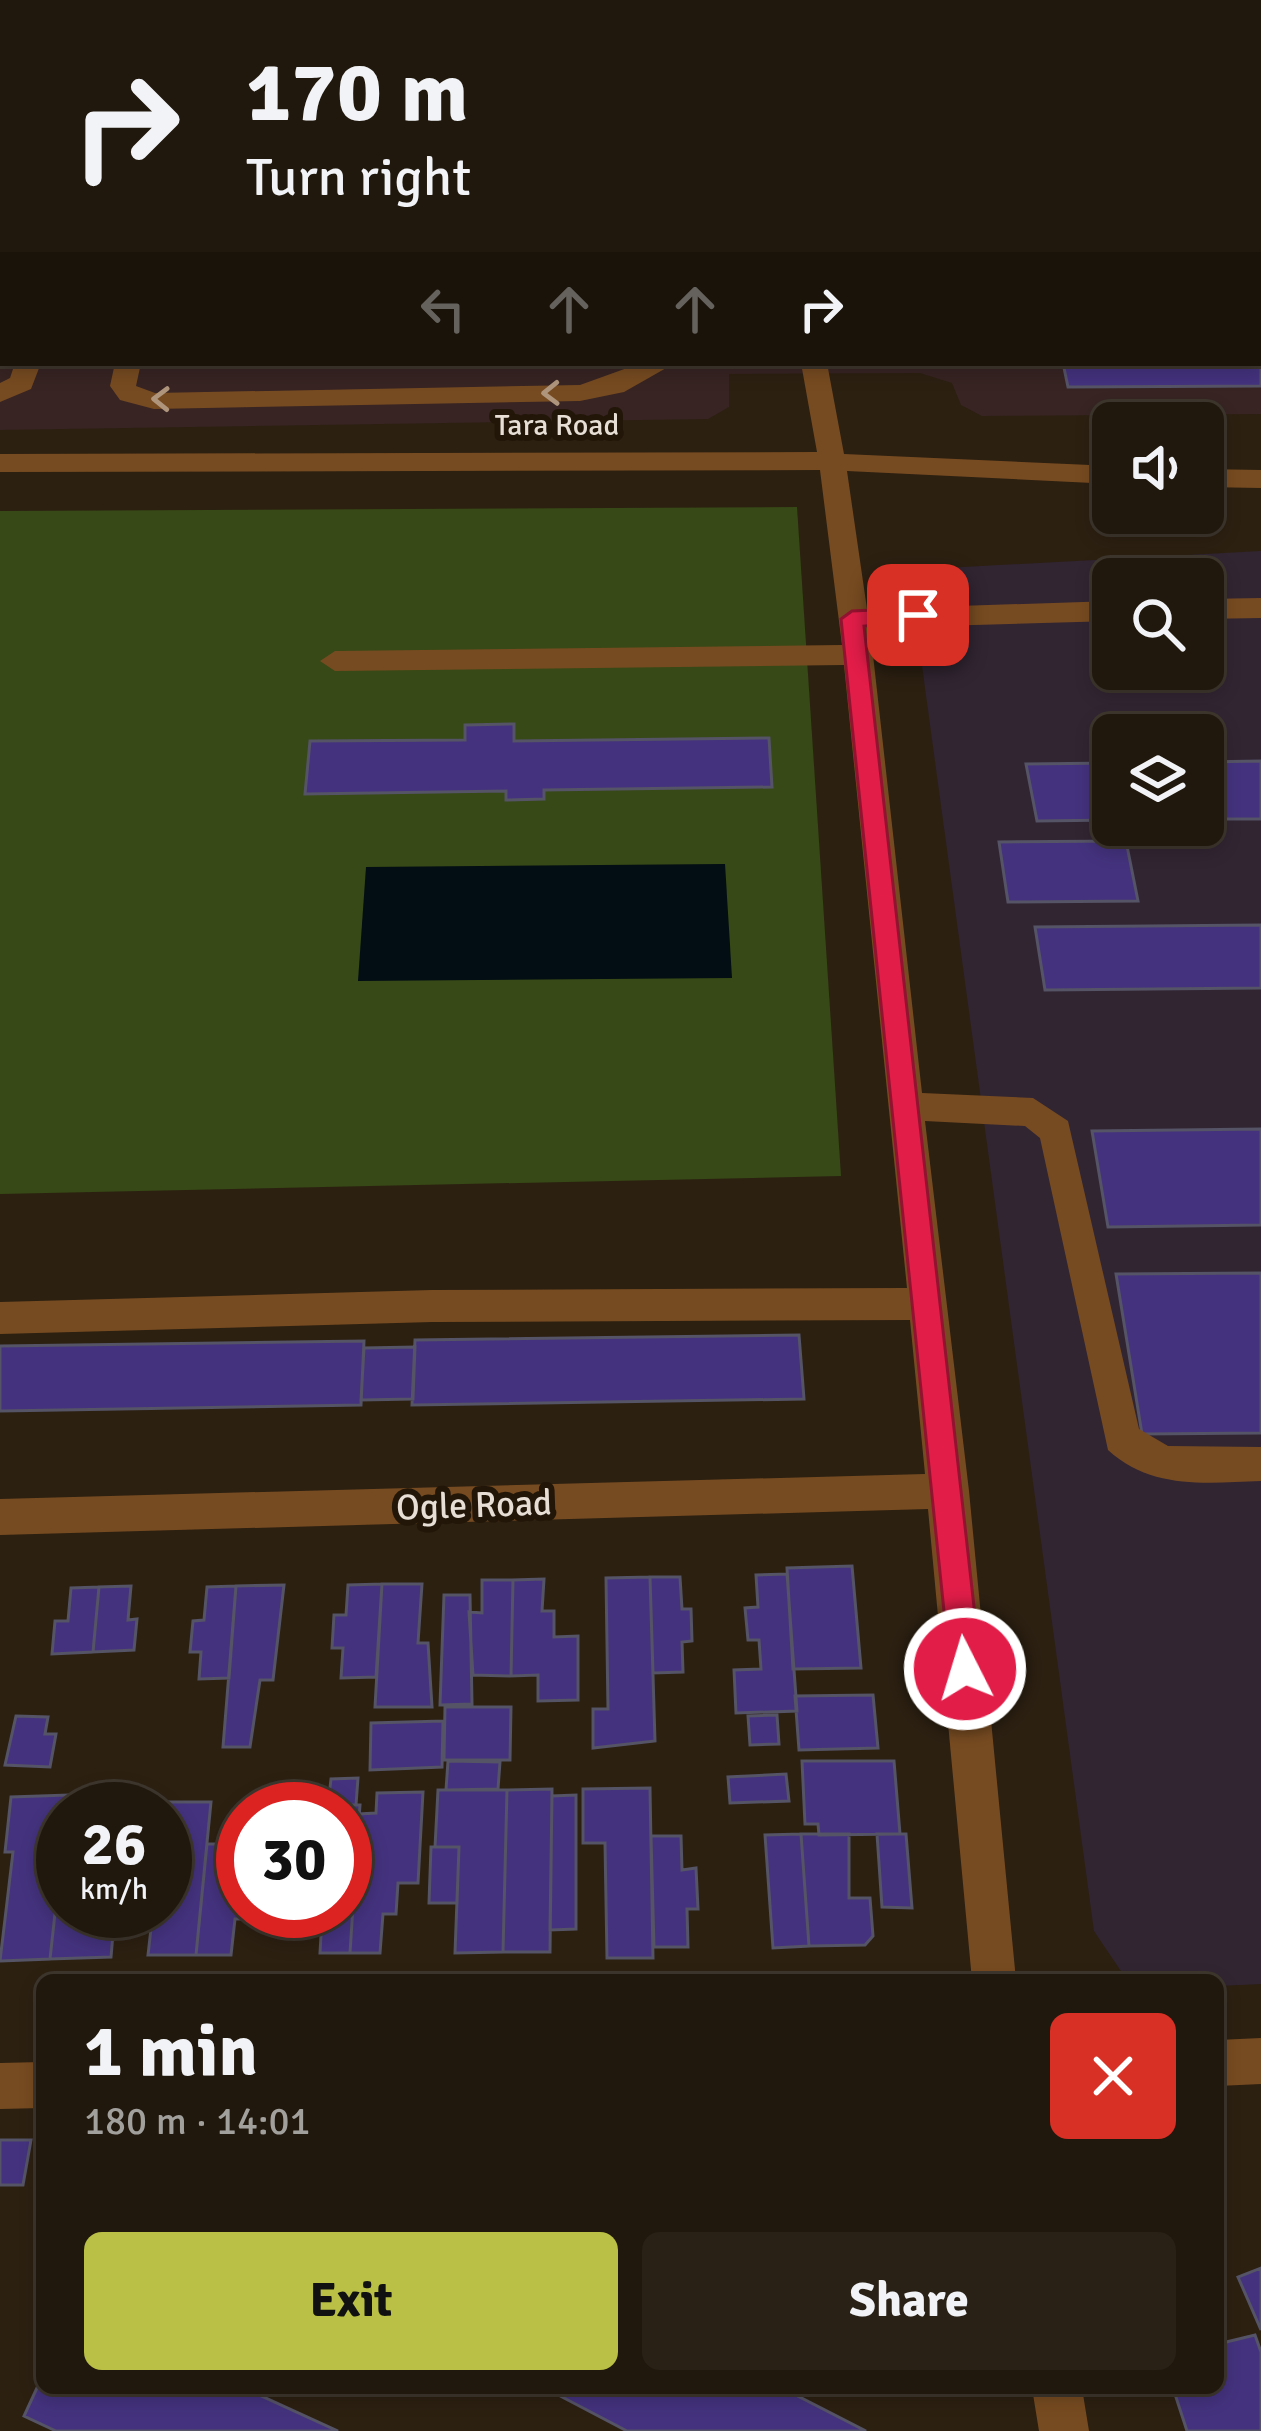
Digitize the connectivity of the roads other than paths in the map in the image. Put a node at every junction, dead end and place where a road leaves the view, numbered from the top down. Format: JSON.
{"nodes":[{"id":1,"x":27,"y":366,"type":"edge"},
{"id":2,"x":127,"y":366,"type":"edge"},
{"id":3,"x":656,"y":366,"type":"edge"},
{"id":4,"x":815,"y":366,"type":"edge"},
{"id":5,"x":0,"y":394,"type":"edge"},
{"id":6,"x":835,"y":462,"type":"junction"},
{"id":7,"x":0,"y":463,"type":"edge"},
{"id":8,"x":1092,"y":474,"type":"edge"},
{"id":9,"x":1224,"y":478,"type":"edge"},
{"id":10,"x":1261,"y":478,"type":"edge"},
{"id":11,"x":1261,"y":608,"type":"edge"},
{"id":12,"x":1224,"y":609,"type":"edge"},
{"id":13,"x":1092,"y":613,"type":"edge"},
{"id":14,"x":854,"y":637,"type":"junction"},
{"id":15,"x":335,"y":661,"type":"dead end"},
{"id":16,"x":906,"y":1106,"type":"junction"},
{"id":17,"x":927,"y":1304,"type":"junction"},
{"id":18,"x":0,"y":1318,"type":"edge"},
{"id":19,"x":1261,"y":1464,"type":"edge"},
{"id":20,"x":949,"y":1491,"type":"junction"},
{"id":21,"x":0,"y":1517,"type":"edge"},
{"id":22,"x":993,"y":1974,"type":"edge"},
{"id":23,"x":1261,"y":2061,"type":"edge"},
{"id":24,"x":1224,"y":2063,"type":"edge"},
{"id":25,"x":36,"y":2085,"type":"edge"},
{"id":26,"x":0,"y":2086,"type":"edge"},
{"id":27,"x":1058,"y":2394,"type":"edge"},
{"id":28,"x":1064,"y":2431,"type":"edge"}],
"edges":[{"from":1,"to":5,"type":"street"},
{"from":3,"to":2,"type":"street","one_way":true},
{"from":4,"to":6,"type":"street"},
{"from":6,"to":7,"type":"street","name":"Tara Road"},
{"from":6,"to":8,"type":"street","name":"Tara Road"},
{"from":6,"to":14,"type":"street"},
{"from":9,"to":10,"type":"street"},
{"from":11,"to":12,"type":"street"},
{"from":13,"to":14,"type":"street"},
{"from":14,"to":15,"type":"street"},
{"from":14,"to":16,"type":"street"},
{"from":16,"to":17,"type":"street"},
{"from":16,"to":19,"type":"street"},
{"from":17,"to":18,"type":"street"},
{"from":17,"to":20,"type":"street"},
{"from":20,"to":21,"type":"street","name":"Ogle Road"},
{"from":20,"to":22,"type":"street"},
{"from":23,"to":24,"type":"street"},
{"from":25,"to":26,"type":"street"},
{"from":27,"to":28,"type":"street"}]}
